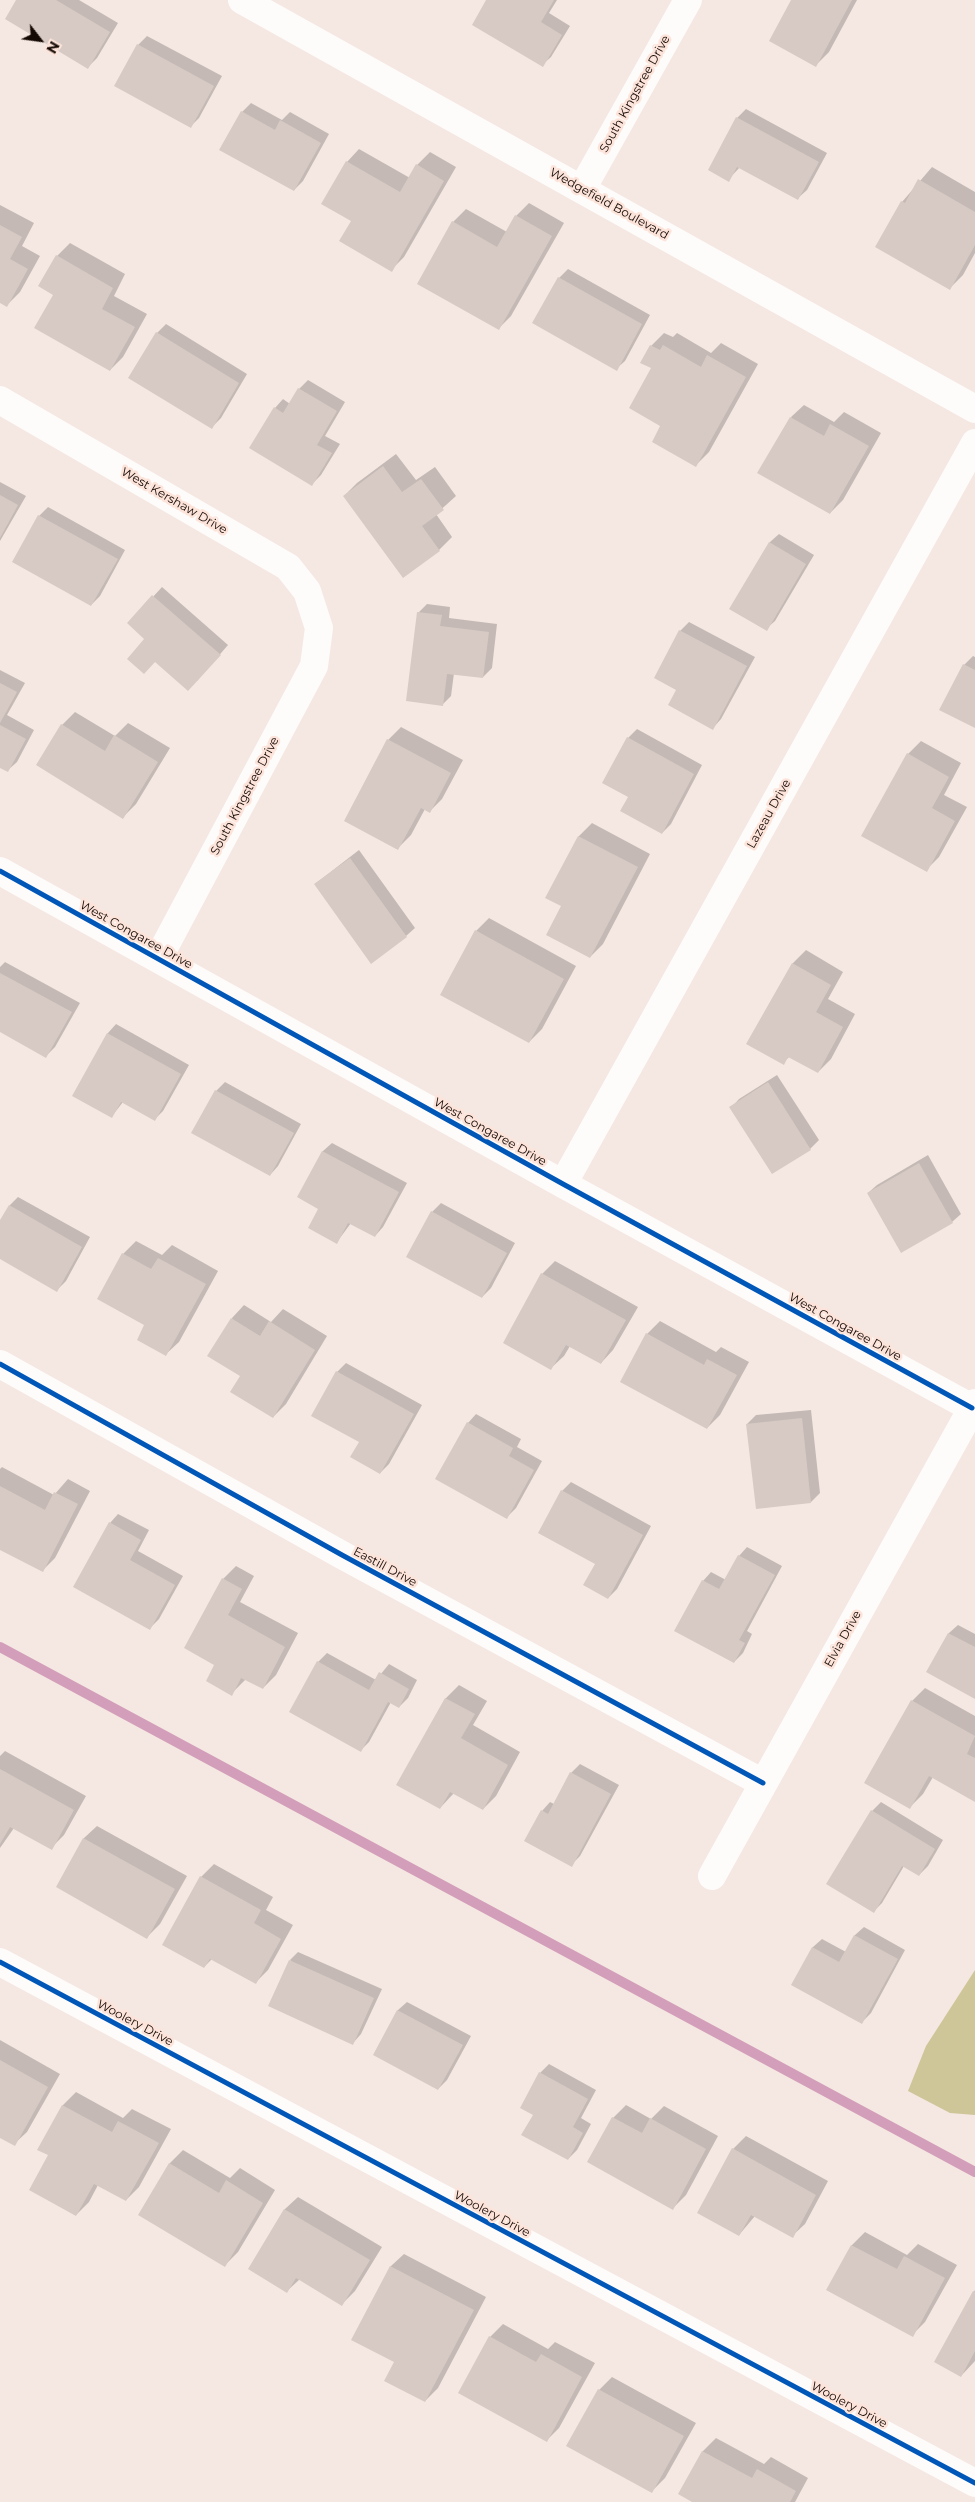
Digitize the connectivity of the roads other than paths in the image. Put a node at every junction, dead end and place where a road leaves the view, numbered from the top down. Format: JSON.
{"nodes":[{"id":1,"x":242,"y":0,"type":"edge"},
{"id":2,"x":688,"y":0,"type":"edge"},
{"id":3,"x":582,"y":189,"type":"junction"},
{"id":4,"x":0,"y":400,"type":"edge"},
{"id":5,"x":975,"y":409,"type":"edge"},
{"id":6,"x":975,"y":443,"type":"edge"},
{"id":7,"x":318,"y":628,"type":"joint"},
{"id":8,"x":0,"y":871,"type":"edge"},
{"id":9,"x":158,"y":959,"type":"junction"},
{"id":10,"x":563,"y":1184,"type":"junction"},
{"id":11,"x":0,"y":1364,"type":"edge"},
{"id":12,"x":973,"y":1405,"type":"edge"},
{"id":13,"x":763,"y":1783,"type":"junction"},
{"id":14,"x":712,"y":1876,"type":"dead end"},
{"id":15,"x":0,"y":1962,"type":"edge"},
{"id":16,"x":975,"y":2483,"type":"edge"}],
"edges":[{"from":1,"to":3,"type":"street","name":"Wedgefield Boulevard"},
{"from":2,"to":3,"type":"street","name":"South Kingstree Drive"},
{"from":3,"to":5,"type":"street","name":"Wedgefield Boulevard"},
{"from":4,"to":7,"type":"street","name":"West Kershaw Drive"},
{"from":6,"to":10,"type":"street","name":"Lazeau Drive"},
{"from":7,"to":9,"type":"street","name":"South Kingstree Drive"},
{"from":8,"to":9,"type":"street","name":"West Congaree Drive"},
{"from":9,"to":10,"type":"street","name":"West Congaree Drive"},
{"from":10,"to":12,"type":"street","name":"West Congaree Drive"},
{"from":11,"to":13,"type":"street","name":"Eastill Drive"},
{"from":12,"to":13,"type":"street","name":"Elvia Drive"},
{"from":13,"to":14,"type":"street","name":"Elvia Drive"},
{"from":15,"to":16,"type":"street","name":"Woolery Drive"}]}
